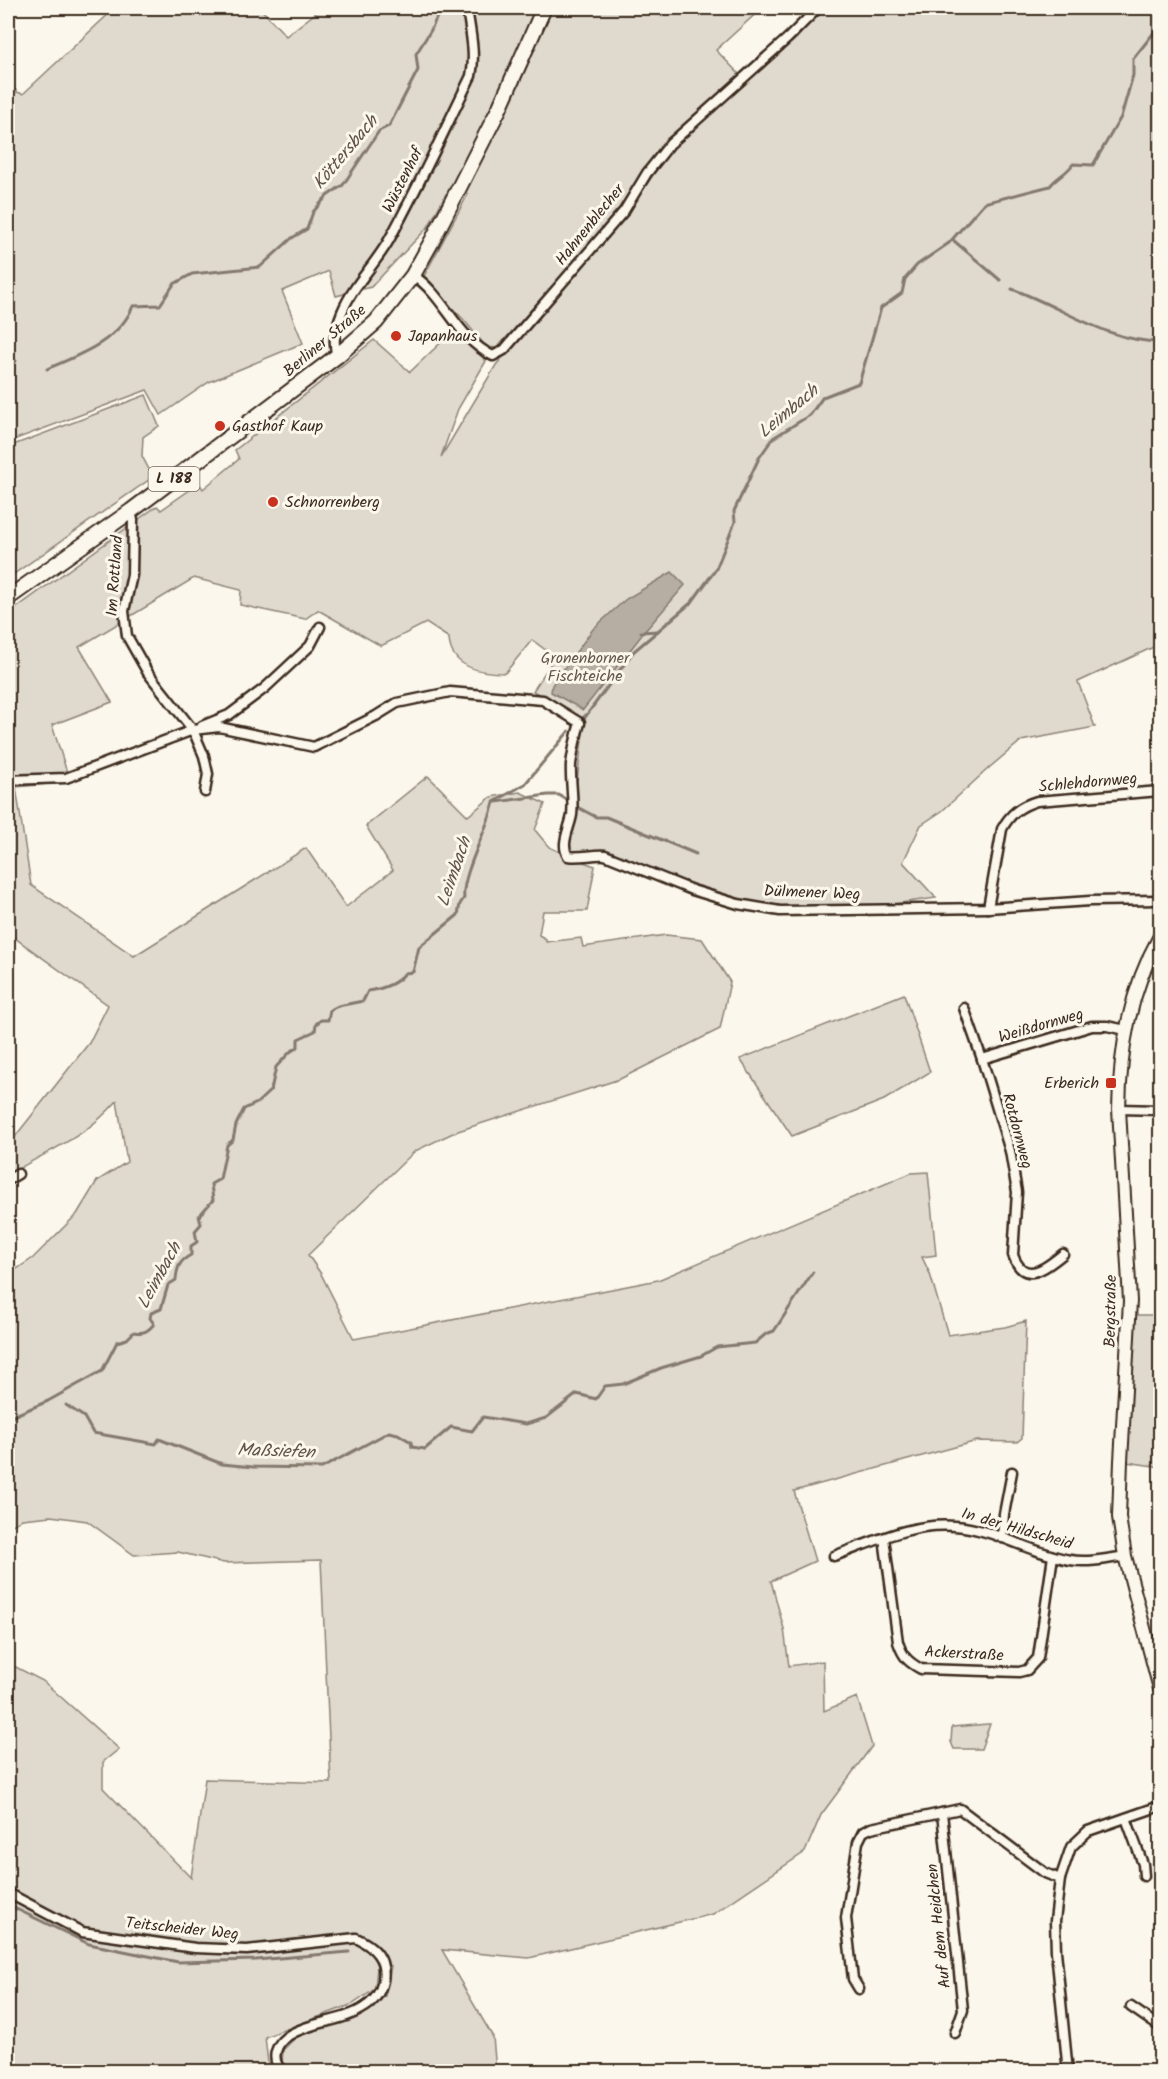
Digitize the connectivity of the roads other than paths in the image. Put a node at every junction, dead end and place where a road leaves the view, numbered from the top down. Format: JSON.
{"nodes":[{"id":1,"x":467,"y":8,"type":"edge"},
{"id":2,"x":543,"y":8,"type":"edge"},
{"id":3,"x":818,"y":8,"type":"edge"},
{"id":4,"x":413,"y":275,"type":"junction"},
{"id":5,"x":337,"y":356,"type":"junction"},
{"id":6,"x":130,"y":511,"type":"junction"},
{"id":7,"x":8,"y":598,"type":"edge"},
{"id":8,"x":320,"y":627,"type":"dead end"},
{"id":9,"x":193,"y":730,"type":"junction"},
{"id":10,"x":8,"y":780,"type":"edge"},
{"id":11,"x":1161,"y":790,"type":"edge"},
{"id":12,"x":205,"y":792,"type":"dead end"},
{"id":13,"x":1161,"y":900,"type":"edge"},
{"id":14,"x":988,"y":908,"type":"junction"},
{"id":15,"x":1161,"y":936,"type":"edge"},
{"id":16,"x":964,"y":1008,"type":"dead end"},
{"id":17,"x":1126,"y":1030,"type":"junction"},
{"id":18,"x":982,"y":1059,"type":"junction"},
{"id":19,"x":1119,"y":1109,"type":"junction"},
{"id":20,"x":1161,"y":1110,"type":"edge"},
{"id":21,"x":18,"y":1174,"type":"dead end"},
{"id":22,"x":8,"y":1180,"type":"edge"},
{"id":23,"x":1063,"y":1254,"type":"dead end"},
{"id":24,"x":1012,"y":1472,"type":"dead end"},
{"id":25,"x":884,"y":1538,"type":"junction"},
{"id":26,"x":1002,"y":1538,"type":"junction"},
{"id":27,"x":834,"y":1556,"type":"dead end"},
{"id":28,"x":1053,"y":1556,"type":"junction"},
{"id":29,"x":1125,"y":1556,"type":"junction"},
{"id":30,"x":1161,"y":1689,"type":"edge"},
{"id":31,"x":1161,"y":1806,"type":"edge"},
{"id":32,"x":942,"y":1813,"type":"junction"},
{"id":33,"x":1126,"y":1818,"type":"junction"},
{"id":34,"x":1144,"y":1876,"type":"dead end"},
{"id":35,"x":1060,"y":1879,"type":"junction"},
{"id":36,"x":8,"y":1893,"type":"edge"},
{"id":37,"x":859,"y":1989,"type":"dead end"},
{"id":38,"x":1131,"y":2007,"type":"dead end"},
{"id":39,"x":1161,"y":2026,"type":"edge"},
{"id":40,"x":955,"y":2033,"type":"dead end"},
{"id":41,"x":283,"y":2072,"type":"edge"},
{"id":42,"x":1068,"y":2072,"type":"edge"}],
"edges":[{"from":1,"to":5,"type":"street","name":"Wüstenhof"},
{"from":2,"to":4,"type":"main road","name":"Berliner Straße","number":"L 188"},
{"from":3,"to":4,"type":"street","name":"Hahnenblecher"},
{"from":4,"to":5,"type":"main road","name":"Berliner Straße","number":"L 188"},
{"from":5,"to":6,"type":"main road","name":"Berliner Straße","number":"L 188"},
{"from":6,"to":7,"type":"main road","name":"Berliner Straße","number":"L 188"},
{"from":6,"to":9,"type":"street","name":"Im Rottland"},
{"from":8,"to":9,"type":"street"},
{"from":9,"to":10,"type":"street"},
{"from":9,"to":12,"type":"street","name":"Im Rottland"},
{"from":9,"to":14,"type":"street","name":"Dülmener Weg"},
{"from":11,"to":14,"type":"street","name":"Schlehdornweg"},
{"from":13,"to":14,"type":"street","name":"Dülmener Weg"},
{"from":15,"to":17,"type":"street","name":"Bergstraße"},
{"from":16,"to":18,"type":"street","name":"Weißdornweg"},
{"from":17,"to":18,"type":"street","name":"Weißdornweg"},
{"from":17,"to":19,"type":"street","name":"Bergstraße"},
{"from":18,"to":23,"type":"street","name":"Rotdornweg"},
{"from":19,"to":20,"type":"street"},
{"from":19,"to":29,"type":"street","name":"Bergstraße"},
{"from":21,"to":22,"type":"street"},
{"from":24,"to":26,"type":"street"},
{"from":25,"to":26,"type":"street","name":"In der Hildscheid"},
{"from":25,"to":27,"type":"street","name":"In der Hildscheid"},
{"from":25,"to":28,"type":"street","name":"Ackerstraße"},
{"from":26,"to":28,"type":"street","name":"In der Hildscheid"},
{"from":28,"to":29,"type":"street","name":"In der Hildscheid"},
{"from":29,"to":30,"type":"street","name":"Bergstraße"},
{"from":31,"to":33,"type":"street"},
{"from":32,"to":35,"type":"street"},
{"from":32,"to":37,"type":"street"},
{"from":32,"to":40,"type":"street","name":"Auf dem Heidchen"},
{"from":33,"to":34,"type":"street"},
{"from":33,"to":35,"type":"street"},
{"from":35,"to":42,"type":"street"},
{"from":36,"to":41,"type":"street","name":"Teitscheider Weg"},
{"from":38,"to":39,"type":"street"}]}
